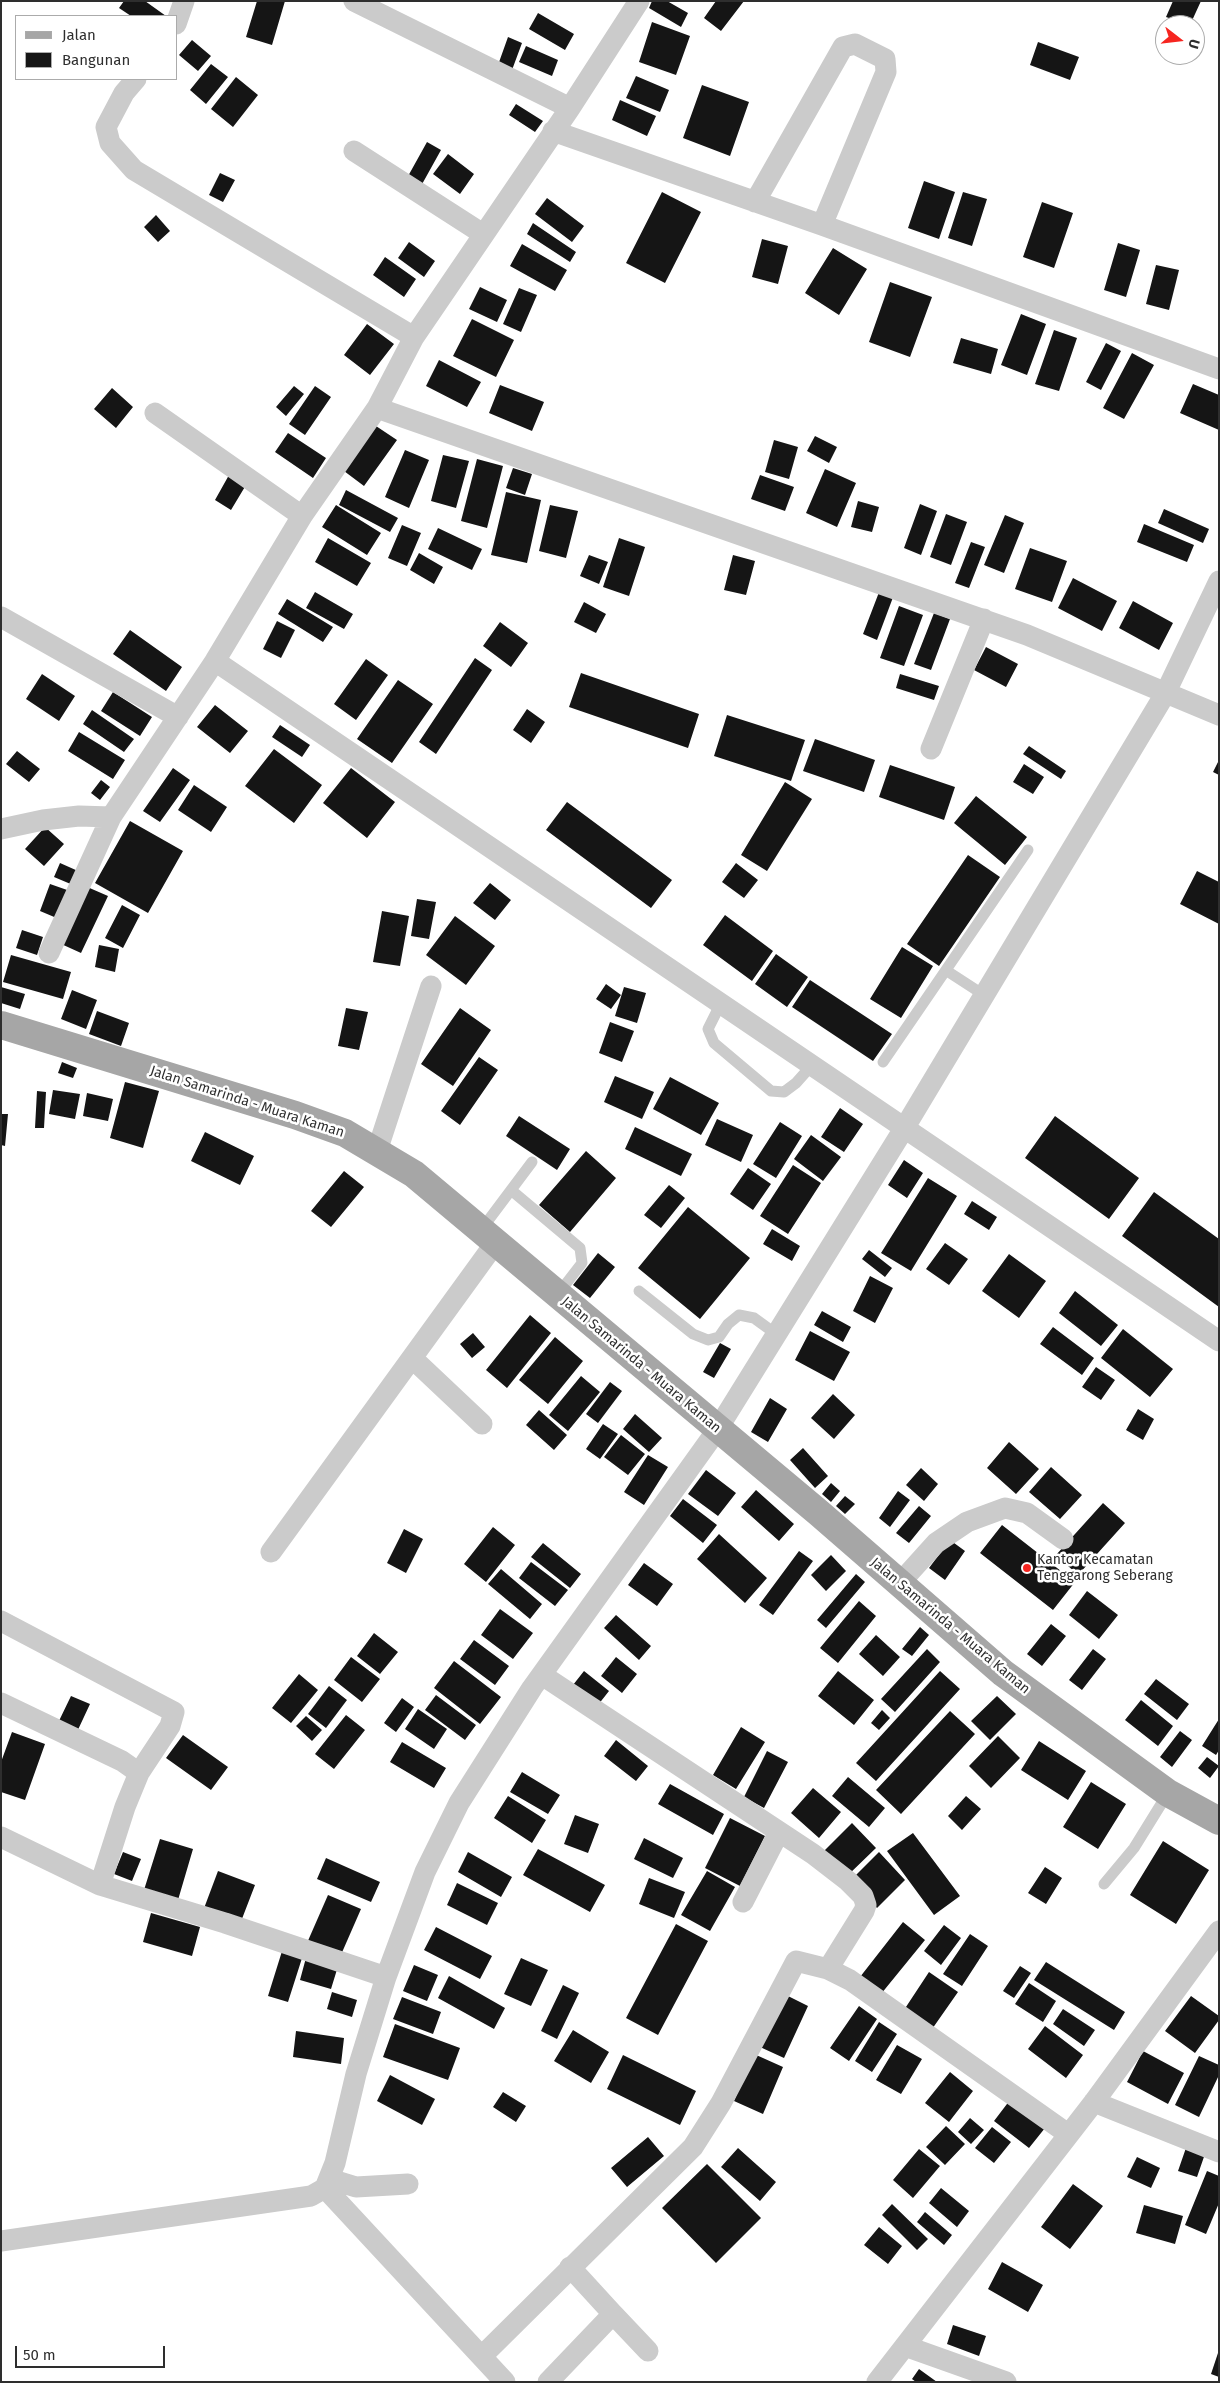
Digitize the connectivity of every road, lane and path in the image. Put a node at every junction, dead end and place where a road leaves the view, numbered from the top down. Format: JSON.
{"nodes":[{"id":1,"x":184,"y":1,"type":"edge"},
{"id":2,"x":354,"y":1,"type":"edge"},
{"id":3,"x":638,"y":1,"type":"edge"},
{"id":4,"x":178,"y":18,"type":"edge"},
{"id":5,"x":135,"y":80,"type":"edge"},
{"id":6,"x":570,"y":108,"type":"junction"},
{"id":7,"x":553,"y":131,"type":"junction"},
{"id":8,"x":354,"y":151,"type":"dead end"},
{"id":9,"x":755,"y":202,"type":"junction"},
{"id":10,"x":822,"y":225,"type":"junction"},
{"id":11,"x":483,"y":234,"type":"junction"},
{"id":12,"x":414,"y":337,"type":"junction"},
{"id":13,"x":1219,"y":369,"type":"edge"},
{"id":14,"x":377,"y":408,"type":"junction"},
{"id":15,"x":155,"y":413,"type":"dead end"},
{"id":16,"x":302,"y":516,"type":"junction"},
{"id":17,"x":1219,"y":581,"type":"edge"},
{"id":18,"x":1,"y":617,"type":"edge"},
{"id":19,"x":984,"y":619,"type":"junction"},
{"id":20,"x":215,"y":661,"type":"junction"},
{"id":21,"x":1165,"y":694,"type":"junction"},
{"id":22,"x":1219,"y":715,"type":"edge"},
{"id":23,"x":178,"y":717,"type":"junction"},
{"id":24,"x":931,"y":749,"type":"dead end"},
{"id":25,"x":111,"y":818,"type":"junction"},
{"id":26,"x":1,"y":829,"type":"edge"},
{"id":27,"x":1028,"y":850,"type":"dead end"},
{"id":28,"x":49,"y":953,"type":"dead end"},
{"id":29,"x":946,"y":971,"type":"junction"},
{"id":30,"x":431,"y":986,"type":"dead end"},
{"id":31,"x":984,"y":995,"type":"junction"},
{"id":32,"x":721,"y":1003,"type":"junction"},
{"id":33,"x":1,"y":1025,"type":"edge"},
{"id":34,"x":883,"y":1062,"type":"dead end"},
{"id":35,"x":812,"y":1064,"type":"junction"},
{"id":36,"x":905,"y":1128,"type":"junction"},
{"id":37,"x":376,"y":1151,"type":"junction"},
{"id":38,"x":532,"y":1162,"type":"dead end"},
{"id":39,"x":511,"y":1190,"type":"junction"},
{"id":40,"x":488,"y":1236,"type":"junction"},
{"id":41,"x":639,"y":1291,"type":"dead end"},
{"id":42,"x":558,"y":1294,"type":"junction"},
{"id":43,"x":776,"y":1334,"type":"junction"},
{"id":44,"x":1219,"y":1342,"type":"edge"},
{"id":45,"x":412,"y":1358,"type":"junction"},
{"id":46,"x":482,"y":1424,"type":"dead end"},
{"id":47,"x":717,"y":1430,"type":"junction"},
{"id":48,"x":1063,"y":1539,"type":"dead end"},
{"id":49,"x":271,"y":1552,"type":"dead end"},
{"id":50,"x":899,"y":1584,"type":"junction"},
{"id":51,"x":1,"y":1621,"type":"edge"},
{"id":52,"x":542,"y":1675,"type":"junction"},
{"id":53,"x":1,"y":1703,"type":"edge"},
{"id":54,"x":140,"y":1773,"type":"junction"},
{"id":55,"x":1168,"y":1793,"type":"junction"},
{"id":56,"x":1219,"y":1821,"type":"edge"},
{"id":57,"x":779,"y":1832,"type":"junction"},
{"id":58,"x":1,"y":1837,"type":"edge"},
{"id":59,"x":1104,"y":1884,"type":"dead end"},
{"id":60,"x":100,"y":1885,"type":"junction"},
{"id":61,"x":743,"y":1902,"type":"dead end"},
{"id":62,"x":1219,"y":1931,"type":"edge"},
{"id":63,"x":828,"y":1969,"type":"junction"},
{"id":64,"x":386,"y":1977,"type":"junction"},
{"id":65,"x":1094,"y":2102,"type":"junction"},
{"id":66,"x":1068,"y":2134,"type":"junction"},
{"id":67,"x":1219,"y":2152,"type":"edge"},
{"id":68,"x":327,"y":2183,"type":"junction"},
{"id":69,"x":408,"y":2184,"type":"dead end"},
{"id":70,"x":1,"y":2241,"type":"edge"},
{"id":71,"x":570,"y":2267,"type":"junction"},
{"id":72,"x":613,"y":2314,"type":"junction"},
{"id":73,"x":905,"y":2346,"type":"junction"},
{"id":74,"x":648,"y":2351,"type":"dead end"},
{"id":75,"x":482,"y":2356,"type":"junction"},
{"id":76,"x":505,"y":2382,"type":"edge"},
{"id":77,"x":548,"y":2382,"type":"edge"},
{"id":78,"x":877,"y":2382,"type":"edge"},
{"id":79,"x":1006,"y":2382,"type":"edge"}],
"edges":[{"from":1,"to":4,"type":"street"},
{"from":2,"to":6,"type":"street"},
{"from":3,"to":6,"type":"street"},
{"from":5,"to":12,"type":"street"},
{"from":6,"to":7,"type":"street"},
{"from":7,"to":9,"type":"street"},
{"from":7,"to":11,"type":"street"},
{"from":8,"to":11,"type":"street"},
{"from":9,"to":10,"type":"street"},
{"from":9,"to":10,"type":"street"},
{"from":10,"to":13,"type":"street"},
{"from":11,"to":12,"type":"street"},
{"from":12,"to":14,"type":"street"},
{"from":14,"to":16,"type":"street"},
{"from":14,"to":19,"type":"street"},
{"from":15,"to":16,"type":"street"},
{"from":16,"to":20,"type":"street"},
{"from":17,"to":21,"type":"street"},
{"from":18,"to":23,"type":"street"},
{"from":19,"to":21,"type":"street"},
{"from":19,"to":24,"type":"street"},
{"from":20,"to":23,"type":"street"},
{"from":20,"to":32,"type":"street"},
{"from":21,"to":22,"type":"street"},
{"from":21,"to":31,"type":"street"},
{"from":23,"to":25,"type":"street"},
{"from":25,"to":26,"type":"street"},
{"from":25,"to":28,"type":"street"},
{"from":27,"to":29,"type":"lane"},
{"from":29,"to":31,"type":"lane"},
{"from":29,"to":34,"type":"lane"},
{"from":30,"to":37,"type":"street"},
{"from":31,"to":36,"type":"street"},
{"from":32,"to":35,"type":"street"},
{"from":32,"to":35,"type":"lane"},
{"from":33,"to":37,"type":"main road","name":"Jalan Samarinda - Muara Kaman"},
{"from":35,"to":36,"type":"street"},
{"from":36,"to":43,"type":"street"},
{"from":36,"to":44,"type":"street"},
{"from":37,"to":40,"type":"main road","name":"Jalan Samarinda - Muara Kaman"},
{"from":38,"to":39,"type":"lane"},
{"from":39,"to":40,"type":"lane"},
{"from":39,"to":42,"type":"lane"},
{"from":40,"to":42,"type":"main road","name":"Jalan Samarinda - Muara Kaman"},
{"from":40,"to":45,"type":"street"},
{"from":41,"to":43,"type":"lane"},
{"from":42,"to":47,"type":"main road","name":"Jalan Samarinda - Muara Kaman"},
{"from":43,"to":47,"type":"street"},
{"from":45,"to":46,"type":"street"},
{"from":45,"to":49,"type":"street"},
{"from":47,"to":50,"type":"main road","name":"Jalan Samarinda - Muara Kaman"},
{"from":47,"to":52,"type":"street"},
{"from":48,"to":50,"type":"street"},
{"from":50,"to":55,"type":"main road","name":"Jalan Samarinda - Muara Kaman"},
{"from":51,"to":54,"type":"street"},
{"from":52,"to":57,"type":"street"},
{"from":52,"to":64,"type":"street"},
{"from":53,"to":54,"type":"street"},
{"from":54,"to":60,"type":"street"},
{"from":55,"to":56,"type":"main road","name":"Jalan Samarinda - Muara Kaman"},
{"from":55,"to":59,"type":"lane"},
{"from":57,"to":61,"type":"street"},
{"from":57,"to":63,"type":"street"},
{"from":58,"to":60,"type":"street"},
{"from":60,"to":64,"type":"street"},
{"from":62,"to":65,"type":"street"},
{"from":63,"to":66,"type":"street"},
{"from":63,"to":71,"type":"street"},
{"from":64,"to":68,"type":"street"},
{"from":65,"to":66,"type":"street"},
{"from":65,"to":67,"type":"street"},
{"from":66,"to":73,"type":"street"},
{"from":68,"to":69,"type":"street"},
{"from":68,"to":70,"type":"street"},
{"from":68,"to":75,"type":"street"},
{"from":71,"to":72,"type":"street"},
{"from":71,"to":75,"type":"street"},
{"from":72,"to":74,"type":"street"},
{"from":72,"to":77,"type":"street"},
{"from":73,"to":78,"type":"street"},
{"from":73,"to":79,"type":"street"},
{"from":75,"to":76,"type":"street"}]}
